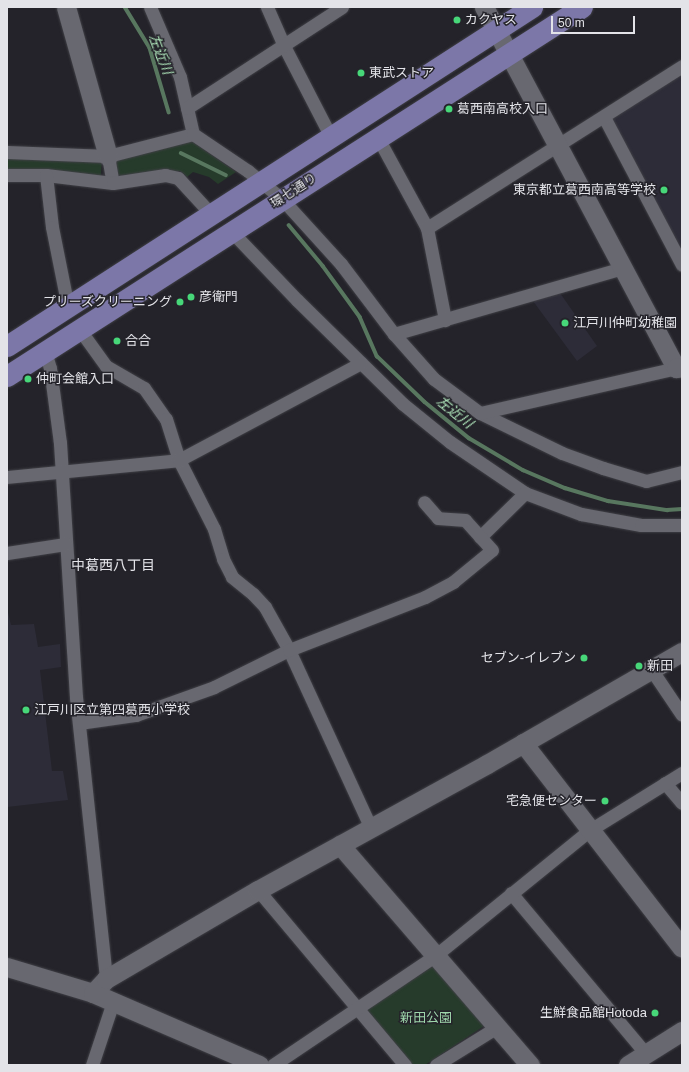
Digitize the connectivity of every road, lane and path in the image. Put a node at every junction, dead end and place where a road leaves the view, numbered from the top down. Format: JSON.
{"nodes":[{"id":1,"x":66,"y":7,"type":"edge"},
{"id":2,"x":150,"y":7,"type":"edge"},
{"id":3,"x":267,"y":7,"type":"edge"},
{"id":4,"x":342,"y":7,"type":"edge"},
{"id":5,"x":484,"y":7,"type":"edge"},
{"id":6,"x":532,"y":7,"type":"edge"},
{"id":7,"x":582,"y":7,"type":"edge"},
{"id":8,"x":496,"y":30,"type":"junction"},
{"id":9,"x":284,"y":46,"type":"junction"},
{"id":10,"x":509,"y":53,"type":"junction"},
{"id":11,"x":682,"y":66,"type":"edge"},
{"id":12,"x":187,"y":108,"type":"junction"},
{"id":13,"x":604,"y":117,"type":"junction"},
{"id":14,"x":193,"y":134,"type":"junction"},
{"id":15,"x":331,"y":137,"type":"junction"},
{"id":16,"x":378,"y":138,"type":"junction"},
{"id":17,"x":557,"y":144,"type":"junction"},
{"id":18,"x":7,"y":152,"type":"edge"},
{"id":19,"x":108,"y":156,"type":"junction"},
{"id":20,"x":7,"y":175,"type":"edge"},
{"id":21,"x":46,"y":175,"type":"junction"},
{"id":22,"x":263,"y":182,"type":"junction"},
{"id":23,"x":113,"y":183,"type":"junction"},
{"id":24,"x":282,"y":199,"type":"junction"},
{"id":25,"x":212,"y":215,"type":"junction"},
{"id":26,"x":427,"y":228,"type":"junction"},
{"id":27,"x":232,"y":232,"type":"junction"},
{"id":28,"x":682,"y":265,"type":"edge"},
{"id":29,"x":622,"y":268,"type":"junction"},
{"id":30,"x":68,"y":307,"type":"junction"},
{"id":31,"x":445,"y":320,"type":"junction"},
{"id":32,"x":80,"y":330,"type":"junction"},
{"id":33,"x":394,"y":334,"type":"junction"},
{"id":34,"x":7,"y":346,"type":"edge"},
{"id":35,"x":45,"y":351,"type":"junction"},
{"id":36,"x":361,"y":363,"type":"junction"},
{"id":37,"x":679,"y":368,"type":"edge"},
{"id":38,"x":7,"y":376,"type":"edge"},
{"id":39,"x":480,"y":413,"type":"junction"},
{"id":40,"x":179,"y":460,"type":"junction"},
{"id":41,"x":62,"y":472,"type":"junction"},
{"id":42,"x":682,"y":472,"type":"edge"},
{"id":43,"x":7,"y":477,"type":"edge"},
{"id":44,"x":526,"y":493,"type":"junction"},
{"id":45,"x":424,"y":502,"type":"dead end"},
{"id":46,"x":682,"y":525,"type":"edge"},
{"id":47,"x":480,"y":537,"type":"junction"},
{"id":48,"x":65,"y":544,"type":"junction"},
{"id":49,"x":7,"y":553,"type":"edge"},
{"id":50,"x":289,"y":650,"type":"junction"},
{"id":51,"x":682,"y":652,"type":"edge"},
{"id":52,"x":651,"y":669,"type":"junction"},
{"id":53,"x":682,"y":715,"type":"edge"},
{"id":54,"x":79,"y":723,"type":"junction"},
{"id":55,"x":523,"y":743,"type":"junction"},
{"id":56,"x":682,"y":773,"type":"edge"},
{"id":57,"x":665,"y":783,"type":"junction"},
{"id":58,"x":682,"y":803,"type":"edge"},
{"id":59,"x":371,"y":828,"type":"junction"},
{"id":60,"x":590,"y":830,"type":"junction"},
{"id":61,"x":340,"y":845,"type":"junction"},
{"id":62,"x":258,"y":890,"type":"junction"},
{"id":63,"x":511,"y":893,"type":"junction"},
{"id":64,"x":682,"y":948,"type":"edge"},
{"id":65,"x":436,"y":955,"type":"junction"},
{"id":66,"x":7,"y":967,"type":"edge"},
{"id":67,"x":106,"y":979,"type":"junction"},
{"id":68,"x":93,"y":993,"type":"junction"},
{"id":69,"x":113,"y":1002,"type":"junction"},
{"id":70,"x":357,"y":1008,"type":"junction"},
{"id":71,"x":497,"y":1027,"type":"junction"},
{"id":72,"x":682,"y":1031,"type":"edge"},
{"id":73,"x":646,"y":1054,"type":"junction"},
{"id":74,"x":92,"y":1065,"type":"edge"},
{"id":75,"x":259,"y":1065,"type":"edge"},
{"id":76,"x":273,"y":1065,"type":"edge"},
{"id":77,"x":405,"y":1065,"type":"edge"},
{"id":78,"x":436,"y":1065,"type":"edge"},
{"id":79,"x":530,"y":1065,"type":"edge"},
{"id":80,"x":628,"y":1065,"type":"edge"}],
"edges":[{"from":1,"to":19,"type":"street"},
{"from":2,"to":12,"type":"street"},
{"from":3,"to":9,"type":"street"},
{"from":4,"to":9,"type":"street"},
{"from":5,"to":8,"type":"street"},
{"from":6,"to":8,"type":"main road","name":"環七通り"},
{"from":7,"to":10,"type":"main road","name":"環七通り"},
{"from":8,"to":10,"type":"street"},
{"from":8,"to":15,"type":"main road","name":"環七通り"},
{"from":9,"to":12,"type":"street"},
{"from":9,"to":15,"type":"street"},
{"from":10,"to":16,"type":"main road","name":"環七通り"},
{"from":10,"to":17,"type":"street"},
{"from":11,"to":13,"type":"street"},
{"from":12,"to":14,"type":"street"},
{"from":13,"to":17,"type":"street"},
{"from":13,"to":28,"type":"street"},
{"from":14,"to":19,"type":"street"},
{"from":14,"to":22,"type":"street"},
{"from":15,"to":22,"type":"main road","name":"環七通り"},
{"from":16,"to":24,"type":"main road","name":"環七通り"},
{"from":16,"to":26,"type":"street"},
{"from":17,"to":26,"type":"street"},
{"from":17,"to":29,"type":"street"},
{"from":18,"to":19,"type":"street"},
{"from":19,"to":23,"type":"street"},
{"from":20,"to":21,"type":"street"},
{"from":21,"to":23,"type":"street"},
{"from":21,"to":30,"type":"street"},
{"from":22,"to":24,"type":"street"},
{"from":22,"to":25,"type":"main road","name":"環七通り"},
{"from":23,"to":25,"type":"street"},
{"from":24,"to":27,"type":"main road","name":"環七通り"},
{"from":24,"to":33,"type":"street"},
{"from":25,"to":30,"type":"main road","name":"環七通り"},
{"from":26,"to":31,"type":"street"},
{"from":27,"to":32,"type":"main road","name":"環七通り"},
{"from":27,"to":36,"type":"street"},
{"from":29,"to":31,"type":"street"},
{"from":29,"to":37,"type":"street"},
{"from":30,"to":34,"type":"main road","name":"環七通り"},
{"from":31,"to":33,"type":"street"},
{"from":32,"to":35,"type":"main road","name":"環七通り"},
{"from":32,"to":40,"type":"street"},
{"from":33,"to":39,"type":"street"},
{"from":35,"to":38,"type":"main road","name":"環七通り"},
{"from":35,"to":41,"type":"street"},
{"from":36,"to":40,"type":"street"},
{"from":36,"to":44,"type":"street"},
{"from":37,"to":39,"type":"street"},
{"from":39,"to":42,"type":"street"},
{"from":40,"to":41,"type":"street"},
{"from":40,"to":50,"type":"street"},
{"from":41,"to":43,"type":"street"},
{"from":41,"to":48,"type":"street"},
{"from":44,"to":46,"type":"street"},
{"from":44,"to":47,"type":"street"},
{"from":45,"to":47,"type":"street"},
{"from":47,"to":50,"type":"street"},
{"from":48,"to":49,"type":"street"},
{"from":48,"to":54,"type":"street"},
{"from":50,"to":54,"type":"street"},
{"from":50,"to":59,"type":"street"},
{"from":51,"to":52,"type":"street"},
{"from":52,"to":53,"type":"street"},
{"from":52,"to":55,"type":"street"},
{"from":54,"to":67,"type":"street"},
{"from":55,"to":59,"type":"street"},
{"from":55,"to":60,"type":"street"},
{"from":56,"to":57,"type":"street"},
{"from":57,"to":58,"type":"street"},
{"from":57,"to":60,"type":"street"},
{"from":59,"to":61,"type":"street"},
{"from":60,"to":63,"type":"street"},
{"from":60,"to":64,"type":"street"},
{"from":61,"to":62,"type":"street"},
{"from":61,"to":65,"type":"street"},
{"from":62,"to":67,"type":"street"},
{"from":62,"to":70,"type":"street"},
{"from":63,"to":65,"type":"street"},
{"from":63,"to":73,"type":"street"},
{"from":65,"to":70,"type":"street"},
{"from":65,"to":71,"type":"street"},
{"from":66,"to":68,"type":"street"},
{"from":67,"to":68,"type":"street"},
{"from":68,"to":69,"type":"street"},
{"from":69,"to":74,"type":"street"},
{"from":69,"to":75,"type":"street"},
{"from":70,"to":76,"type":"street"},
{"from":70,"to":77,"type":"street"},
{"from":71,"to":78,"type":"street"},
{"from":71,"to":79,"type":"street"},
{"from":72,"to":73,"type":"street"},
{"from":73,"to":80,"type":"street"}]}
